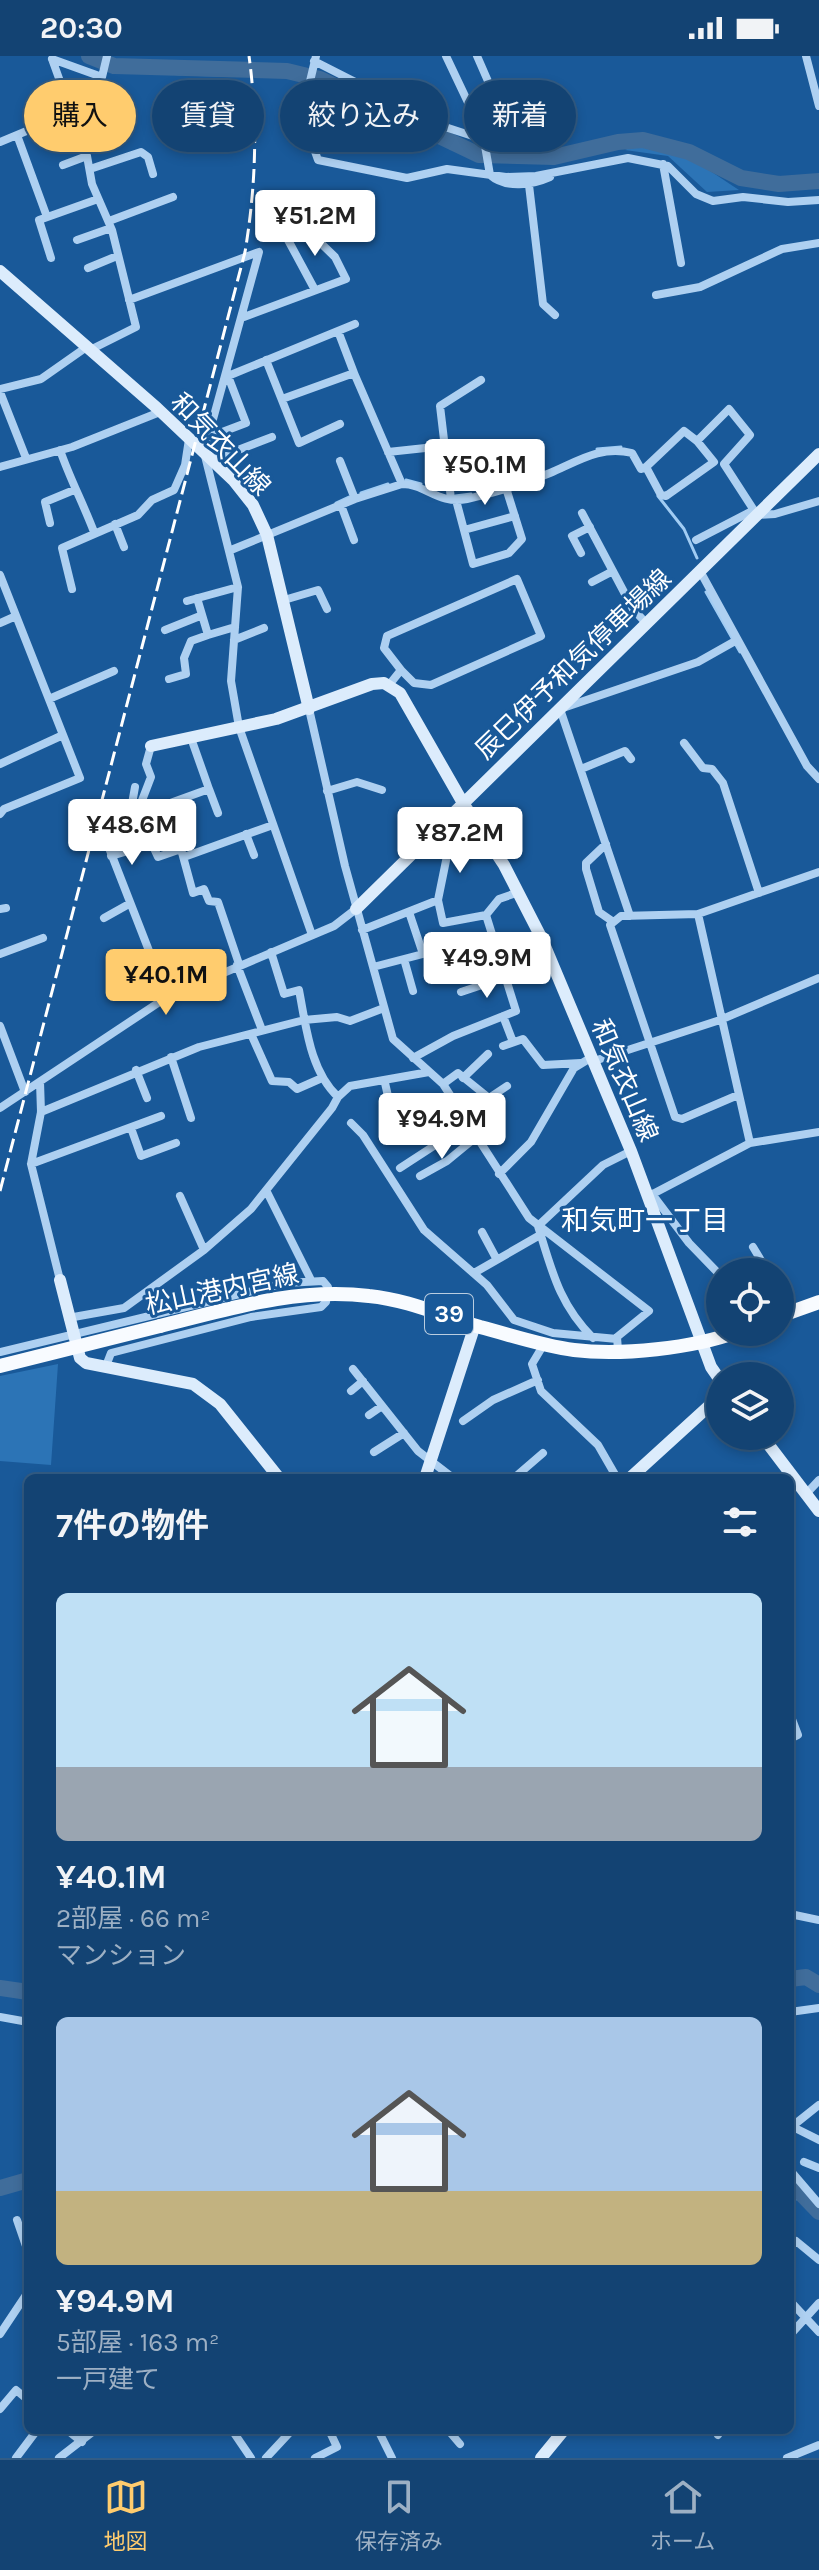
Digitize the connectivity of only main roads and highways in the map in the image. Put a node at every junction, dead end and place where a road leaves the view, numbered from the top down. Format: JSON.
{"nodes":[{"id":1,"x":0,"y":271,"type":"edge"},
{"id":2,"x":819,"y":454,"type":"edge"},
{"id":3,"x":309,"y":709,"type":"junction"},
{"id":4,"x":151,"y":746,"type":"road end"},
{"id":5,"x":463,"y":803,"type":"junction"},
{"id":6,"x":356,"y":909,"type":"road end"},
{"id":7,"x":60,"y":1280,"type":"road end"},
{"id":8,"x":819,"y":1302,"type":"edge"},
{"id":9,"x":794,"y":1311,"type":"edge"},
{"id":10,"x":475,"y":1325,"type":"junction"},
{"id":11,"x":706,"y":1341,"type":"edge"},
{"id":12,"x":702,"y":1342,"type":"junction"},
{"id":13,"x":711,"y":1362,"type":"edge"},
{"id":14,"x":0,"y":1366,"type":"edge"},
{"id":15,"x":706,"y":1409,"type":"edge"},
{"id":16,"x":773,"y":1450,"type":"edge"},
{"id":17,"x":276,"y":1474,"type":"edge"},
{"id":18,"x":426,"y":1474,"type":"edge"},
{"id":19,"x":634,"y":1474,"type":"edge"},
{"id":20,"x":791,"y":1474,"type":"edge"},
{"id":21,"x":794,"y":1478,"type":"edge"},
{"id":22,"x":819,"y":1511,"type":"edge"},
{"id":23,"x":561,"y":2434,"type":"edge"},
{"id":24,"x":541,"y":2458,"type":"edge"}],
"edges":[{"from":1,"to":3,"type":"main road","name":"和気衣山線"},
{"from":2,"to":5,"type":"main road","name":"辰巳伊予和気停車場線"},
{"from":3,"to":4,"type":"main road"},
{"from":3,"to":5,"type":"main road","name":"辰巳伊予和気停車場線"},
{"from":5,"to":6,"type":"main road"},
{"from":5,"to":12,"type":"main road","name":"和気衣山線"},
{"from":7,"to":17,"type":"main road"},
{"from":8,"to":9,"type":"main road"},
{"from":10,"to":12,"type":"main road","name":"松山港内宮線","number":"39"},
{"from":10,"to":14,"type":"main road","name":"松山港内宮線","number":"39","bridge":true},
{"from":10,"to":18,"type":"main road"},
{"from":11,"to":12,"type":"main road","name":"松山港内宮線","number":"39"},
{"from":12,"to":13,"type":"main road","name":"和気衣山線"},
{"from":15,"to":19,"type":"main road"},
{"from":16,"to":20,"type":"main road"},
{"from":21,"to":22,"type":"main road"},
{"from":23,"to":24,"type":"main road"}]}
